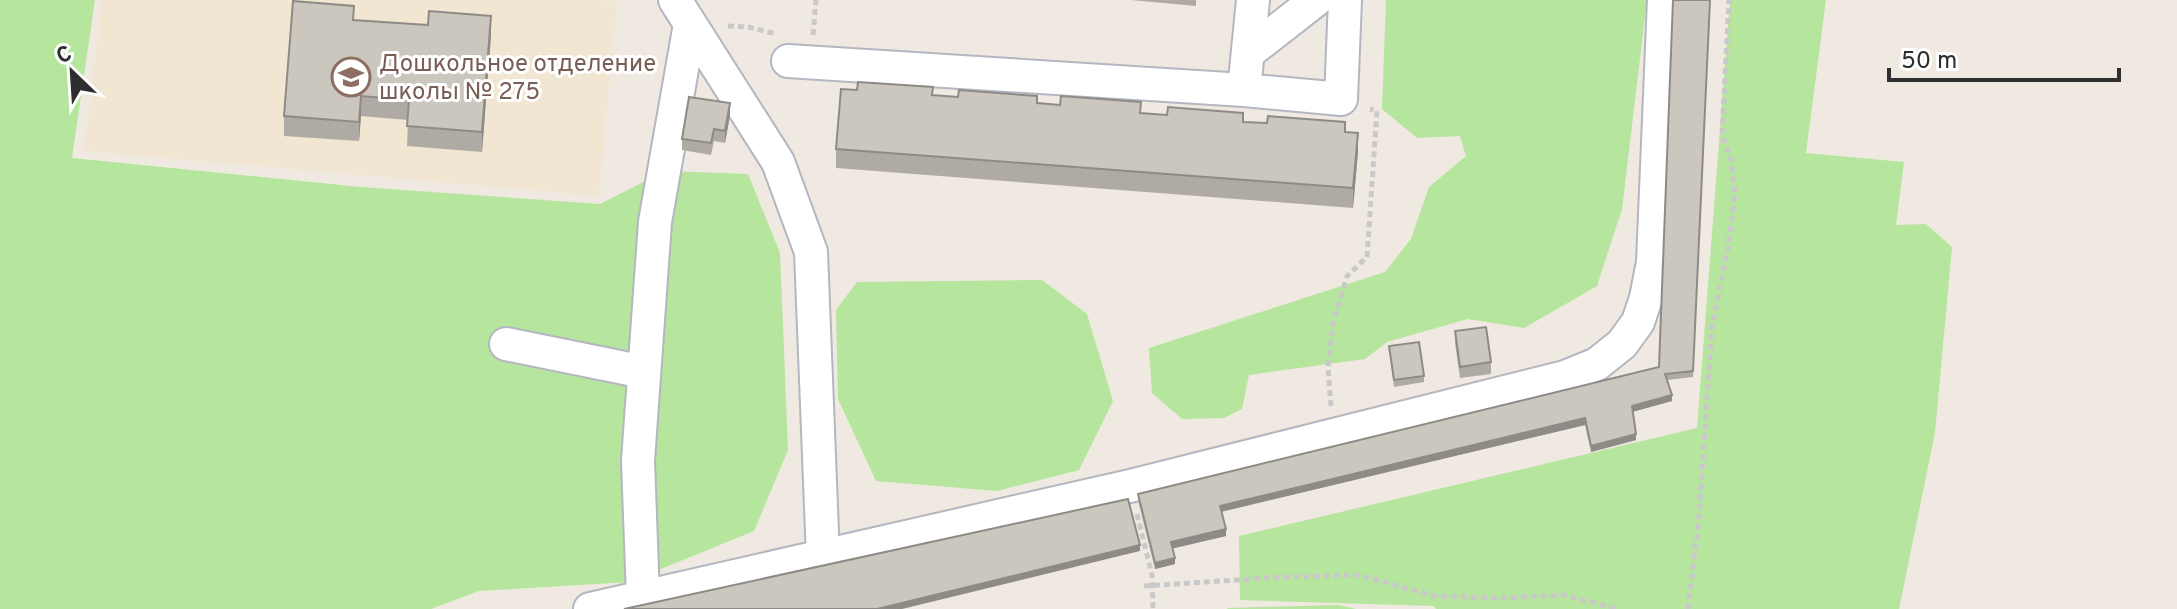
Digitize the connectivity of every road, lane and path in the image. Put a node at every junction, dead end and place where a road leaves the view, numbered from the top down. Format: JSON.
{"nodes":[{"id":1,"x":1253,"y":0,"type":"edge"},
{"id":2,"x":1316,"y":0,"type":"edge"},
{"id":3,"x":1345,"y":0,"type":"edge"},
{"id":4,"x":1664,"y":0,"type":"edge"},
{"id":5,"x":1729,"y":0,"type":"edge"},
{"id":6,"x":683,"y":12,"type":"edge"},
{"id":7,"x":1248,"y":53,"type":"junction"},
{"id":8,"x":788,"y":61,"type":"joint"},
{"id":9,"x":1244,"y":90,"type":"junction"},
{"id":10,"x":1341,"y":99,"type":"junction"},
{"id":11,"x":506,"y":344,"type":"dead end"},
{"id":12,"x":644,"y":372,"type":"junction"},
{"id":13,"x":1334,"y":435,"type":"junction"},
{"id":14,"x":1130,"y":486,"type":"junction"},
{"id":15,"x":823,"y":558,"type":"junction"},
{"id":16,"x":1153,"y":585,"type":"junction"},
{"id":17,"x":1144,"y":586,"type":"dead end"},
{"id":18,"x":643,"y":597,"type":"junction"},
{"id":19,"x":590,"y":609,"type":"edge"},
{"id":20,"x":1153,"y":609,"type":"edge"},
{"id":21,"x":1617,"y":609,"type":"edge"},
{"id":22,"x":1688,"y":609,"type":"edge"}],
"edges":[{"from":1,"to":7,"type":"lane"},
{"from":2,"to":7,"type":"lane"},
{"from":3,"to":10,"type":"lane"},
{"from":4,"to":13,"type":"lane"},
{"from":5,"to":22,"type":"path"},
{"from":6,"to":8,"type":"path"},
{"from":6,"to":12,"type":"lane"},
{"from":6,"to":15,"type":"lane"},
{"from":7,"to":9,"type":"lane"},
{"from":8,"to":9,"type":"lane"},
{"from":9,"to":10,"type":"lane"},
{"from":10,"to":13,"type":"path"},
{"from":11,"to":12,"type":"lane"},
{"from":12,"to":18,"type":"lane"},
{"from":13,"to":14,"type":"lane"},
{"from":14,"to":15,"type":"lane"},
{"from":14,"to":16,"type":"path"},
{"from":15,"to":18,"type":"lane"},
{"from":16,"to":17,"type":"path"},
{"from":16,"to":20,"type":"path"},
{"from":16,"to":21,"type":"path"},
{"from":18,"to":19,"type":"lane"}]}
